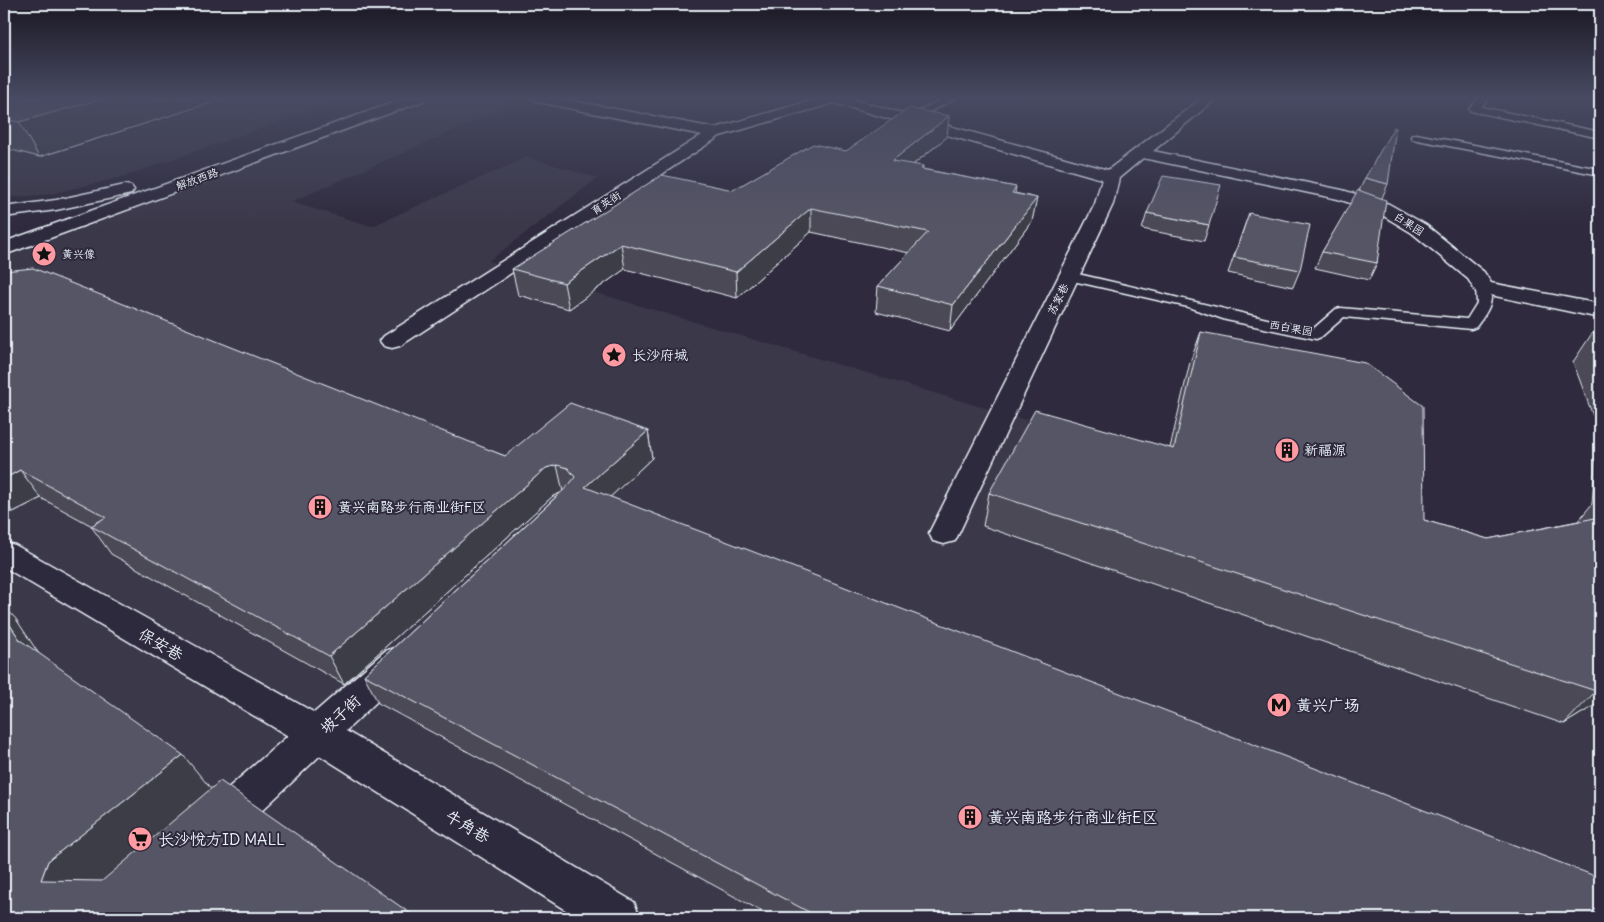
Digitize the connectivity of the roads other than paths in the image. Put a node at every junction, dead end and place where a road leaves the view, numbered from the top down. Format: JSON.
{"nodes":[{"id":1,"x":268,"y":141,"type":"edge"},
{"id":2,"x":300,"y":141,"type":"edge"},
{"id":3,"x":703,"y":141,"type":"edge"},
{"id":4,"x":987,"y":141,"type":"edge"},
{"id":5,"x":1155,"y":141,"type":"edge"},
{"id":6,"x":1437,"y":141,"type":"edge"},
{"id":7,"x":1140,"y":153,"type":"junction"},
{"id":8,"x":1600,"y":172,"type":"edge"},
{"id":9,"x":1112,"y":176,"type":"junction"},
{"id":10,"x":151,"y":183,"type":"junction"},
{"id":11,"x":4,"y":212,"type":"edge"},
{"id":12,"x":4,"y":234,"type":"edge"},
{"id":13,"x":4,"y":249,"type":"edge"},
{"id":14,"x":1069,"y":276,"type":"junction"},
{"id":15,"x":1483,"y":288,"type":"junction"},
{"id":16,"x":1600,"y":312,"type":"edge"},
{"id":17,"x":392,"y":341,"type":"dead end"},
{"id":18,"x":944,"y":533,"type":"dead end"},
{"id":19,"x":4,"y":553,"type":"edge"},
{"id":20,"x":419,"y":640,"type":"edge"},
{"id":21,"x":318,"y":734,"type":"junction"},
{"id":22,"x":191,"y":848,"type":"edge"},
{"id":23,"x":618,"y":918,"type":"edge"}],
"edges":[{"from":1,"to":10,"type":"street","name":"解放西路"},
{"from":2,"to":13,"type":"street","name":"解放西路"},
{"from":3,"to":17,"type":"street","name":"育英街"},
{"from":4,"to":9,"type":"street"},
{"from":5,"to":7,"type":"street"},
{"from":6,"to":8,"type":"lane"},
{"from":7,"to":9,"type":"street"},
{"from":7,"to":15,"type":"street","name":"白果园"},
{"from":9,"to":14,"type":"street","name":"苏家巷"},
{"from":10,"to":11,"type":"street"},
{"from":10,"to":12,"type":"street","name":"解放西路"},
{"from":14,"to":15,"type":"lane","name":"西白果园"},
{"from":14,"to":18,"type":"street","name":"苏家巷"},
{"from":15,"to":16,"type":"street"},
{"from":19,"to":21,"type":"street","name":"保安巷"},
{"from":20,"to":21,"type":"street","name":"坡子街"},
{"from":21,"to":22,"type":"street","name":"坡子街"},
{"from":21,"to":23,"type":"street","name":"牛角巷"}]}
